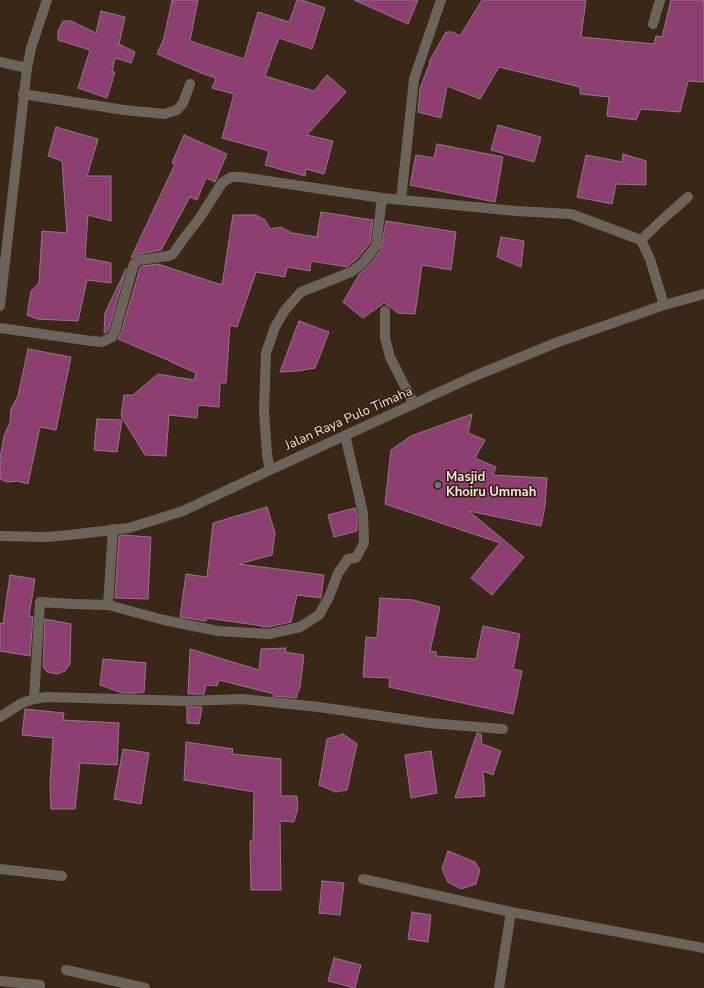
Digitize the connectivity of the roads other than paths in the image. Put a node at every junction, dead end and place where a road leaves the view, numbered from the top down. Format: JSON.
{"nodes":[{"id":1,"x":47,"y":0,"type":"edge"},
{"id":2,"x":441,"y":0,"type":"edge"},
{"id":3,"x":660,"y":0,"type":"edge"},
{"id":4,"x":653,"y":24,"type":"dead end"},
{"id":5,"x":0,"y":62,"type":"edge"},
{"id":6,"x":26,"y":68,"type":"junction"},
{"id":7,"x":190,"y":84,"type":"dead end"},
{"id":8,"x":23,"y":94,"type":"junction"},
{"id":9,"x":688,"y":197,"type":"dead end"},
{"id":10,"x":382,"y":198,"type":"junction"},
{"id":11,"x":401,"y":200,"type":"junction"},
{"id":12,"x":641,"y":240,"type":"junction"},
{"id":13,"x":704,"y":294,"type":"edge"},
{"id":14,"x":664,"y":305,"type":"junction"},
{"id":15,"x":0,"y":306,"type":"edge"},
{"id":16,"x":384,"y":311,"type":"dead end"},
{"id":17,"x":0,"y":328,"type":"edge"},
{"id":18,"x":414,"y":404,"type":"junction"},
{"id":19,"x":345,"y":435,"type":"junction"},
{"id":20,"x":270,"y":470,"type":"junction"},
{"id":21,"x":114,"y":529,"type":"junction"},
{"id":22,"x":0,"y":536,"type":"edge"},
{"id":23,"x":108,"y":604,"type":"junction"},
{"id":24,"x":34,"y":698,"type":"junction"},
{"id":25,"x":0,"y":717,"type":"edge"},
{"id":26,"x":503,"y":729,"type":"dead end"},
{"id":27,"x":0,"y":869,"type":"edge"},
{"id":28,"x":62,"y":876,"type":"dead end"},
{"id":29,"x":363,"y":879,"type":"dead end"},
{"id":30,"x":511,"y":912,"type":"junction"},
{"id":31,"x":704,"y":948,"type":"edge"},
{"id":32,"x":66,"y":970,"type":"dead end"},
{"id":33,"x":0,"y":981,"type":"edge"},
{"id":34,"x":40,"y":985,"type":"dead end"},
{"id":35,"x":145,"y":988,"type":"edge"},
{"id":36,"x":499,"y":988,"type":"edge"}],
"edges":[{"from":1,"to":6,"type":"street"},
{"from":2,"to":11,"type":"street"},
{"from":3,"to":4,"type":"street"},
{"from":5,"to":6,"type":"street"},
{"from":6,"to":8,"type":"street"},
{"from":7,"to":8,"type":"street"},
{"from":8,"to":15,"type":"street"},
{"from":9,"to":12,"type":"street"},
{"from":10,"to":11,"type":"street"},
{"from":10,"to":17,"type":"street"},
{"from":10,"to":20,"type":"street"},
{"from":11,"to":12,"type":"street"},
{"from":12,"to":14,"type":"street"},
{"from":13,"to":14,"type":"street","name":"Jalan Raya Pulo Timaha"},
{"from":14,"to":18,"type":"street","name":"Jalan Raya Pulo Timaha"},
{"from":16,"to":18,"type":"street"},
{"from":18,"to":19,"type":"street","name":"Jalan Raya Pulo Timaha"},
{"from":19,"to":20,"type":"street","name":"Jalan Raya Pulo Timaha"},
{"from":19,"to":23,"type":"street"},
{"from":20,"to":21,"type":"street","name":"Jalan Raya Pulo Timaha"},
{"from":21,"to":22,"type":"street","name":"Jalan Raya Pulo Timaha"},
{"from":21,"to":23,"type":"street"},
{"from":23,"to":24,"type":"street"},
{"from":24,"to":25,"type":"street"},
{"from":24,"to":26,"type":"street"},
{"from":27,"to":28,"type":"street"},
{"from":29,"to":30,"type":"street"},
{"from":30,"to":31,"type":"street"},
{"from":30,"to":36,"type":"street"},
{"from":32,"to":35,"type":"street"},
{"from":33,"to":34,"type":"street"}]}
